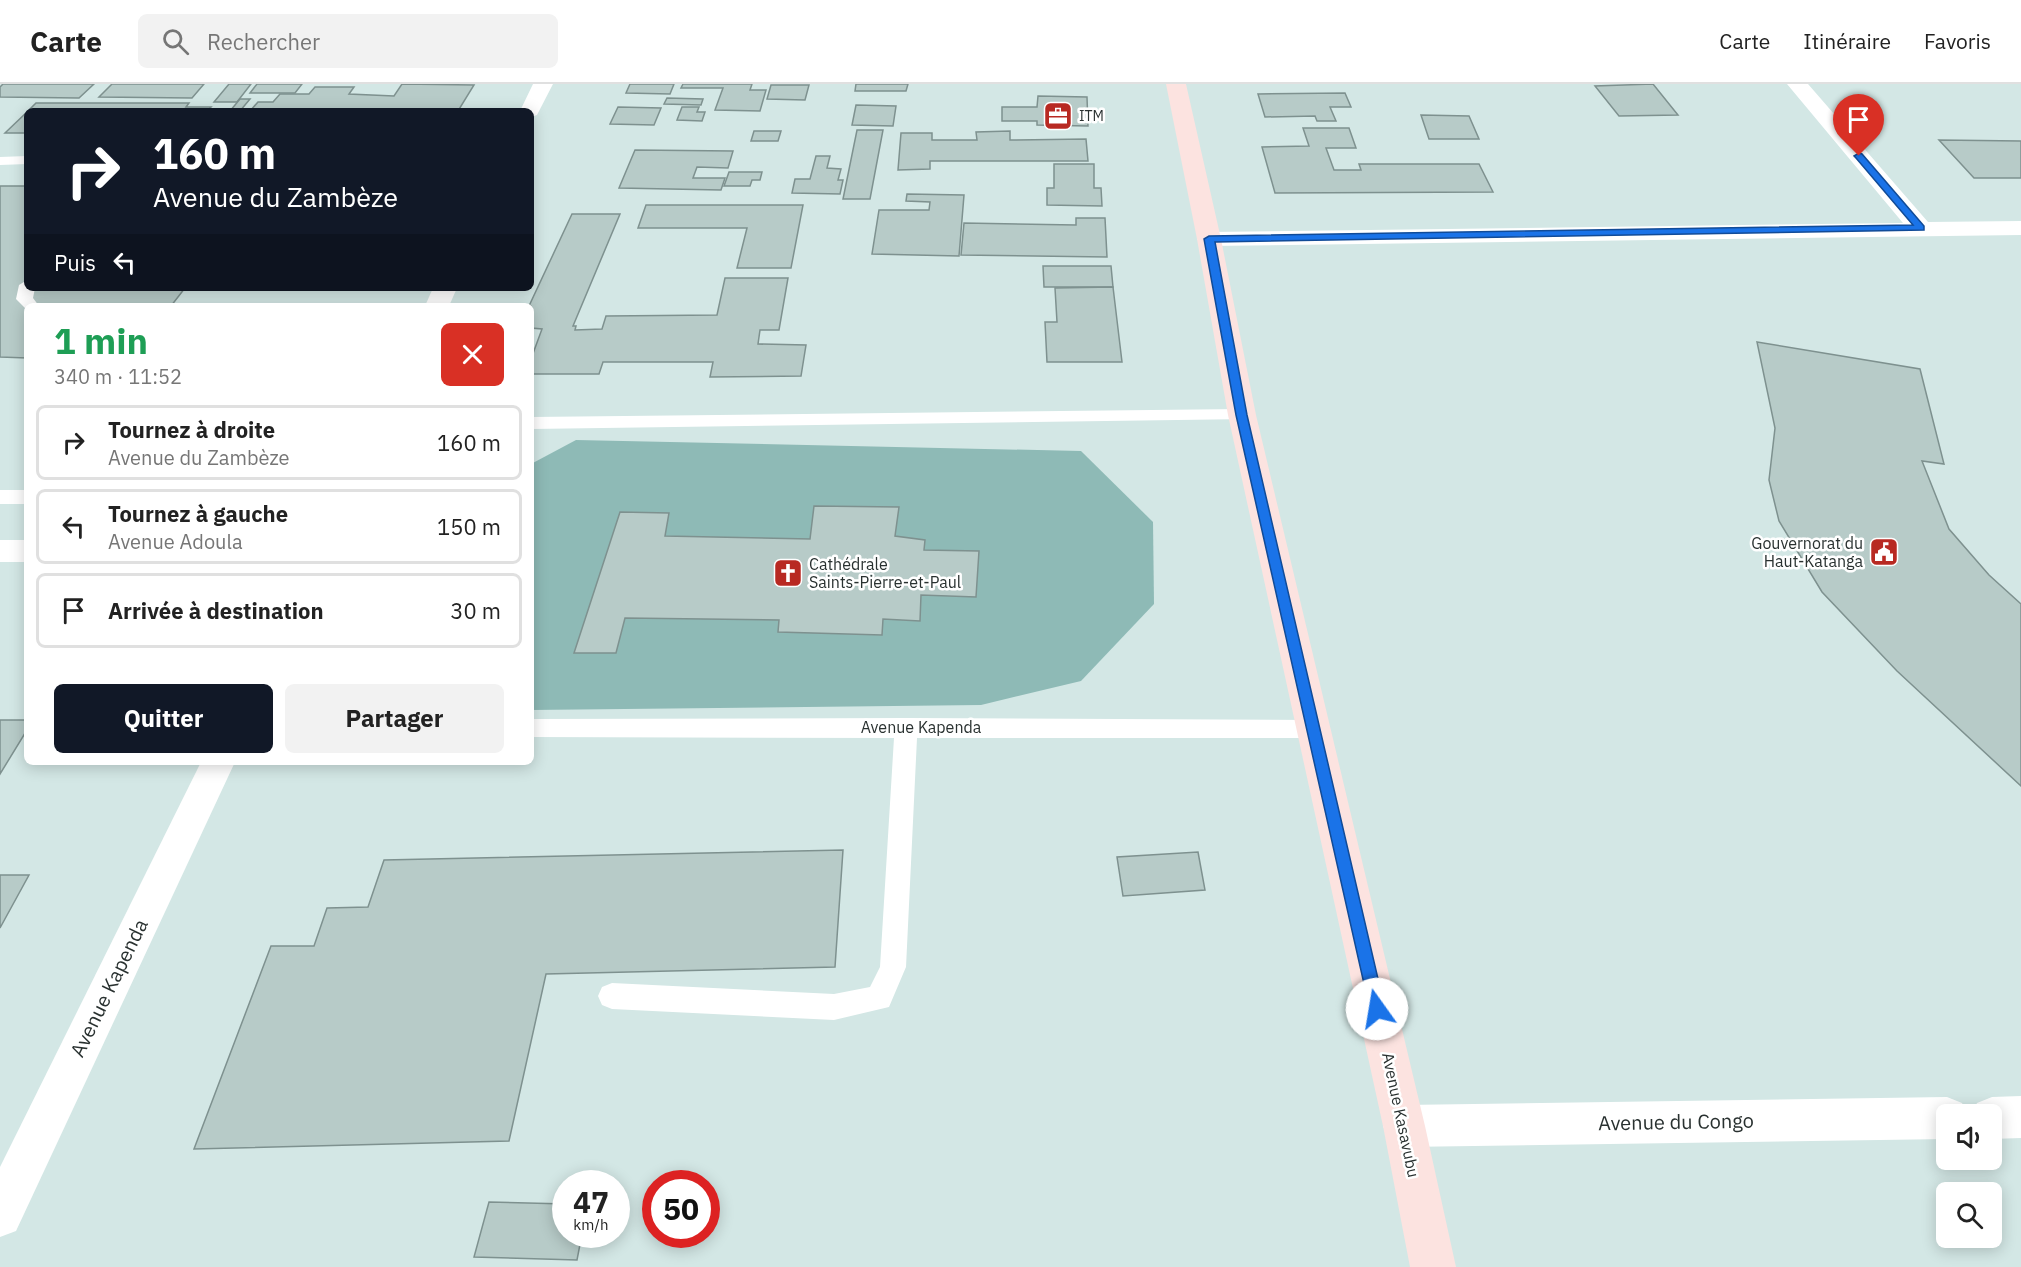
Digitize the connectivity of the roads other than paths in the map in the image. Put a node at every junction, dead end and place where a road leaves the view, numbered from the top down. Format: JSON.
{"nodes":[{"id":1,"x":543,"y":84,"type":"edge"},
{"id":2,"x":1176,"y":84,"type":"edge"},
{"id":3,"x":1797,"y":84,"type":"edge"},
{"id":4,"x":531,"y":108,"type":"edge"},
{"id":5,"x":24,"y":160,"type":"edge"},
{"id":6,"x":0,"y":161,"type":"edge"},
{"id":7,"x":1920,"y":228,"type":"junction"},
{"id":8,"x":2021,"y":228,"type":"edge"},
{"id":9,"x":1209,"y":239,"type":"junction"},
{"id":10,"x":1242,"y":415,"type":"junction"},
{"id":11,"x":534,"y":423,"type":"edge"},
{"id":12,"x":0,"y":497,"type":"edge"},
{"id":13,"x":24,"y":497,"type":"edge"},
{"id":14,"x":0,"y":551,"type":"edge"},
{"id":15,"x":24,"y":551,"type":"edge"},
{"id":16,"x":906,"y":727,"type":"junction"},
{"id":17,"x":534,"y":728,"type":"edge"},
{"id":18,"x":1312,"y":729,"type":"junction"},
{"id":19,"x":217,"y":765,"type":"edge"},
{"id":20,"x":612,"y":996,"type":"dead end"},
{"id":21,"x":2021,"y":1117,"type":"edge"},
{"id":22,"x":1936,"y":1118,"type":"edge"},
{"id":23,"x":2002,"y":1118,"type":"edge"},
{"id":24,"x":1404,"y":1126,"type":"junction"},
{"id":25,"x":0,"y":1215,"type":"edge"},
{"id":26,"x":1433,"y":1267,"type":"edge"}],
"edges":[{"from":1,"to":4,"type":"street"},
{"from":2,"to":9,"type":"main road","name":"Avenue Kasavubu"},
{"from":3,"to":7,"type":"street"},
{"from":5,"to":6,"type":"lane"},
{"from":7,"to":8,"type":"street"},
{"from":7,"to":9,"type":"street"},
{"from":9,"to":10,"type":"main road","name":"Avenue Kasavubu"},
{"from":10,"to":11,"type":"lane"},
{"from":10,"to":18,"type":"main road","name":"Avenue Kasavubu"},
{"from":12,"to":13,"type":"lane"},
{"from":14,"to":15,"type":"street"},
{"from":16,"to":17,"type":"lane","name":"Avenue Kapenda"},
{"from":16,"to":18,"type":"lane","name":"Avenue Kapenda"},
{"from":16,"to":20,"type":"lane"},
{"from":18,"to":24,"type":"main road","name":"Avenue Kasavubu"},
{"from":19,"to":25,"type":"street","name":"Avenue Kapenda"},
{"from":21,"to":23,"type":"street"},
{"from":22,"to":24,"type":"street","name":"Avenue du Congo"},
{"from":24,"to":26,"type":"main road","name":"Avenue Kasavubu"}]}
